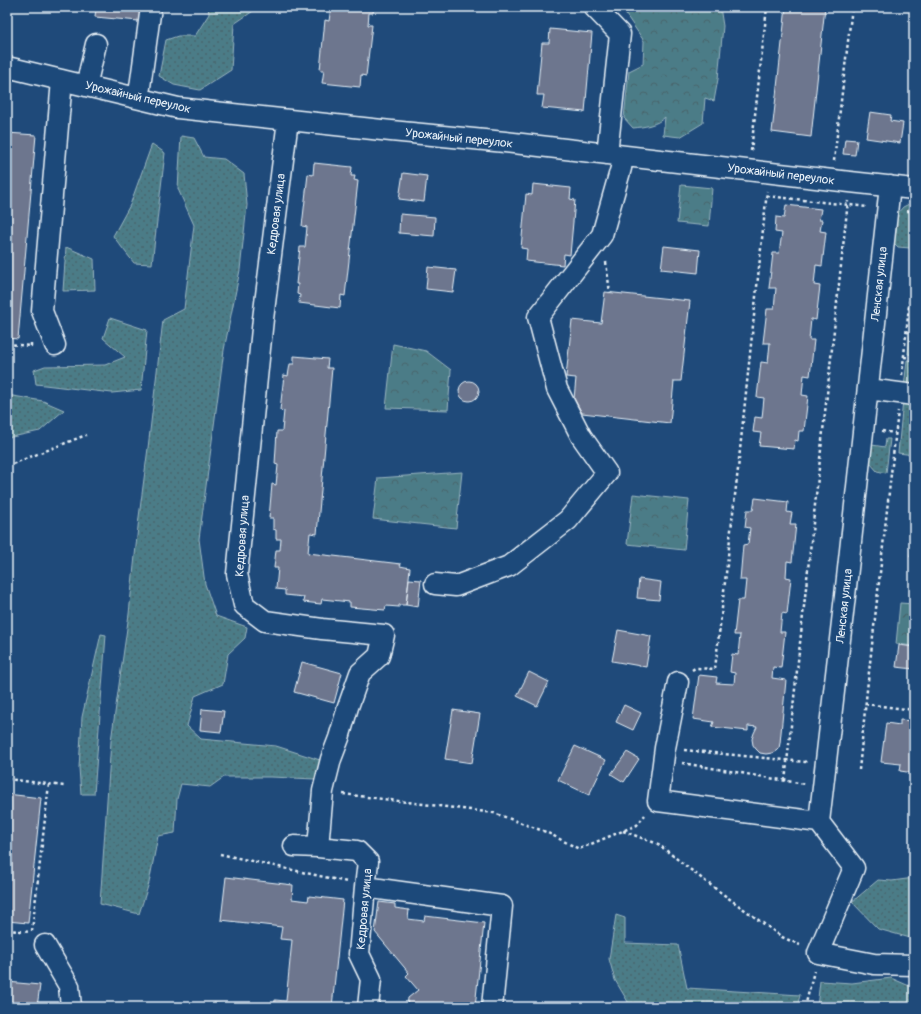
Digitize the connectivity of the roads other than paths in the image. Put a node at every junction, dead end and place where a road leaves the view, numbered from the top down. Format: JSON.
{"nodes":[{"id":1,"x":151,"y":7,"type":"edge"},
{"id":2,"x":594,"y":7,"type":"edge"},
{"id":3,"x":96,"y":44,"type":"dead end"},
{"id":4,"x":7,"y":67,"type":"edge"},
{"id":5,"x":62,"y":80,"type":"junction"},
{"id":6,"x":86,"y":86,"type":"junction"},
{"id":7,"x":137,"y":98,"type":"junction"},
{"id":8,"x":288,"y":120,"type":"junction"},
{"id":9,"x":615,"y":155,"type":"junction"},
{"id":10,"x":890,"y":186,"type":"junction"},
{"id":11,"x":914,"y":188,"type":"edge"},
{"id":12,"x":55,"y":345,"type":"dead end"},
{"id":13,"x":868,"y":389,"type":"junction"},
{"id":14,"x":907,"y":394,"type":"edge"},
{"id":15,"x":435,"y":584,"type":"dead end"},
{"id":16,"x":678,"y":682,"type":"road end"},
{"id":17,"x":819,"y":822,"type":"junction"},
{"id":18,"x":294,"y":846,"type":"dead end"},
{"id":19,"x":318,"y":847,"type":"junction"},
{"id":20,"x":356,"y":884,"type":"junction"},
{"id":21,"x":36,"y":937,"type":"road end"},
{"id":22,"x":914,"y":965,"type":"edge"},
{"id":23,"x":71,"y":1007,"type":"edge"},
{"id":24,"x":368,"y":1007,"type":"edge"},
{"id":25,"x":492,"y":1007,"type":"edge"}],
"edges":[{"from":1,"to":7,"type":"street"},
{"from":2,"to":9,"type":"street"},
{"from":3,"to":6,"type":"street"},
{"from":4,"to":5,"type":"street","name":"Урожайный переулок"},
{"from":5,"to":6,"type":"street","name":"Урожайный переулок"},
{"from":5,"to":12,"type":"street"},
{"from":6,"to":7,"type":"street","name":"Урожайный переулок"},
{"from":7,"to":8,"type":"street","name":"Урожайный переулок"},
{"from":8,"to":9,"type":"street","name":"Урожайный переулок"},
{"from":8,"to":19,"type":"street","name":"Кедровая улица"},
{"from":9,"to":10,"type":"street","name":"Урожайный переулок"},
{"from":9,"to":15,"type":"street"},
{"from":10,"to":11,"type":"street","name":"Урожайный переулок"},
{"from":10,"to":13,"type":"street","name":"Ленская улица"},
{"from":13,"to":14,"type":"street"},
{"from":13,"to":17,"type":"street","name":"Ленская улица"},
{"from":16,"to":17,"type":"street"},
{"from":17,"to":22,"type":"street"},
{"from":18,"to":19,"type":"street","name":"Кедровая улица"},
{"from":19,"to":20,"type":"street","name":"Кедровая улица"},
{"from":20,"to":24,"type":"street","name":"Кедровая улица"},
{"from":20,"to":25,"type":"street"},
{"from":21,"to":23,"type":"street"}]}
